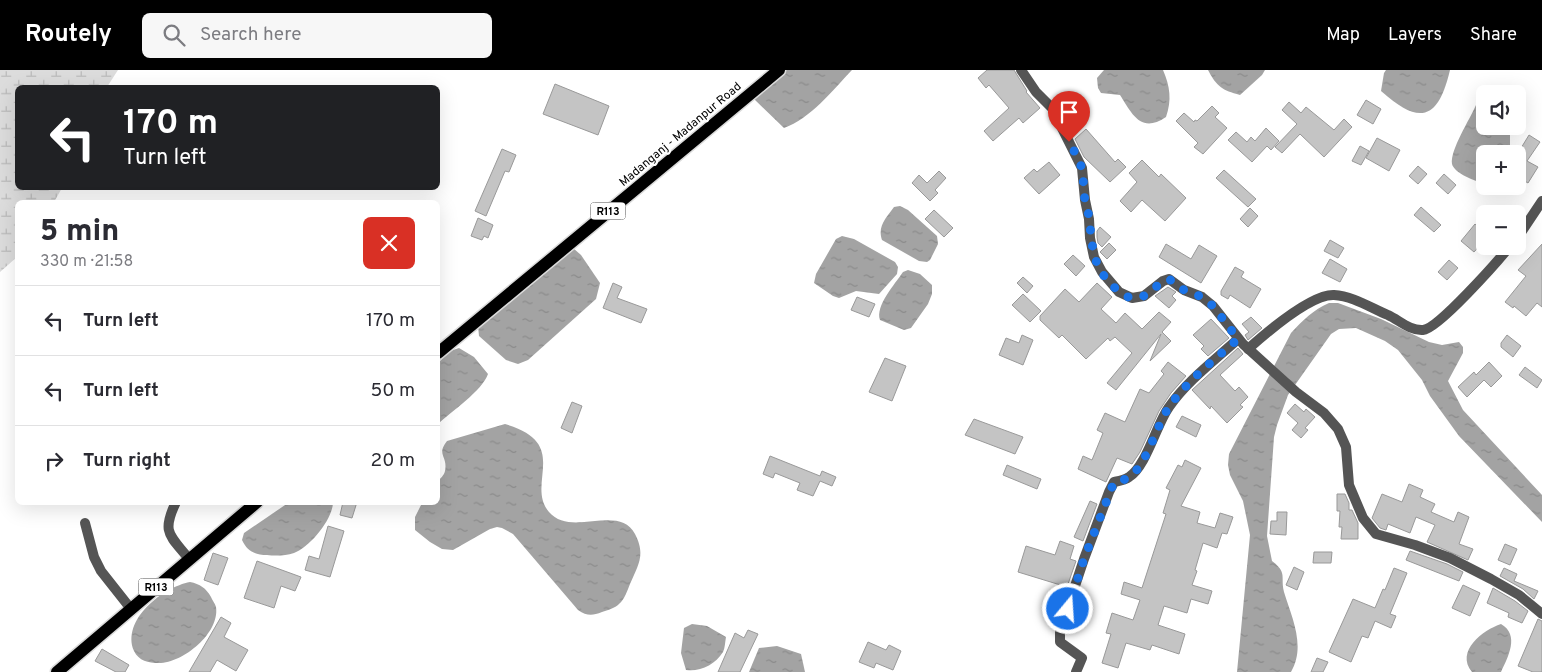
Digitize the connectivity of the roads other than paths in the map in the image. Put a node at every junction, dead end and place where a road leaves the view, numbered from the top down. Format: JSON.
{"nodes":[{"id":1,"x":779,"y":70,"type":"edge"},
{"id":2,"x":1021,"y":70,"type":"edge"},
{"id":3,"x":1542,"y":200,"type":"edge"},
{"id":4,"x":1526,"y":226,"type":"edge"},
{"id":5,"x":1502,"y":255,"type":"edge"},
{"id":6,"x":1238,"y":339,"type":"junction"},
{"id":7,"x":1248,"y":349,"type":"junction"},
{"id":8,"x":440,"y":351,"type":"edge"},
{"id":9,"x":175,"y":505,"type":"edge"},
{"id":10,"x":253,"y":505,"type":"edge"},
{"id":11,"x":85,"y":523,"type":"dead end"},
{"id":12,"x":188,"y":559,"type":"junction"},
{"id":13,"x":131,"y":609,"type":"junction"},
{"id":14,"x":1542,"y":614,"type":"edge"},
{"id":15,"x":57,"y":672,"type":"edge"},
{"id":16,"x":1076,"y":672,"type":"edge"}],
"edges":[{"from":1,"to":8,"type":"main road","name":"Madanganj - Madanpur Road","number":"R113"},
{"from":2,"to":6,"type":"street"},
{"from":3,"to":4,"type":"street"},
{"from":5,"to":7,"type":"street"},
{"from":6,"to":7,"type":"street"},
{"from":6,"to":16,"type":"street"},
{"from":7,"to":14,"type":"street"},
{"from":9,"to":12,"type":"street"},
{"from":10,"to":12,"type":"main road","number":"R113"},
{"from":11,"to":13,"type":"street"},
{"from":12,"to":13,"type":"main road","number":"R113"},
{"from":13,"to":15,"type":"main road","number":"R113"}]}
